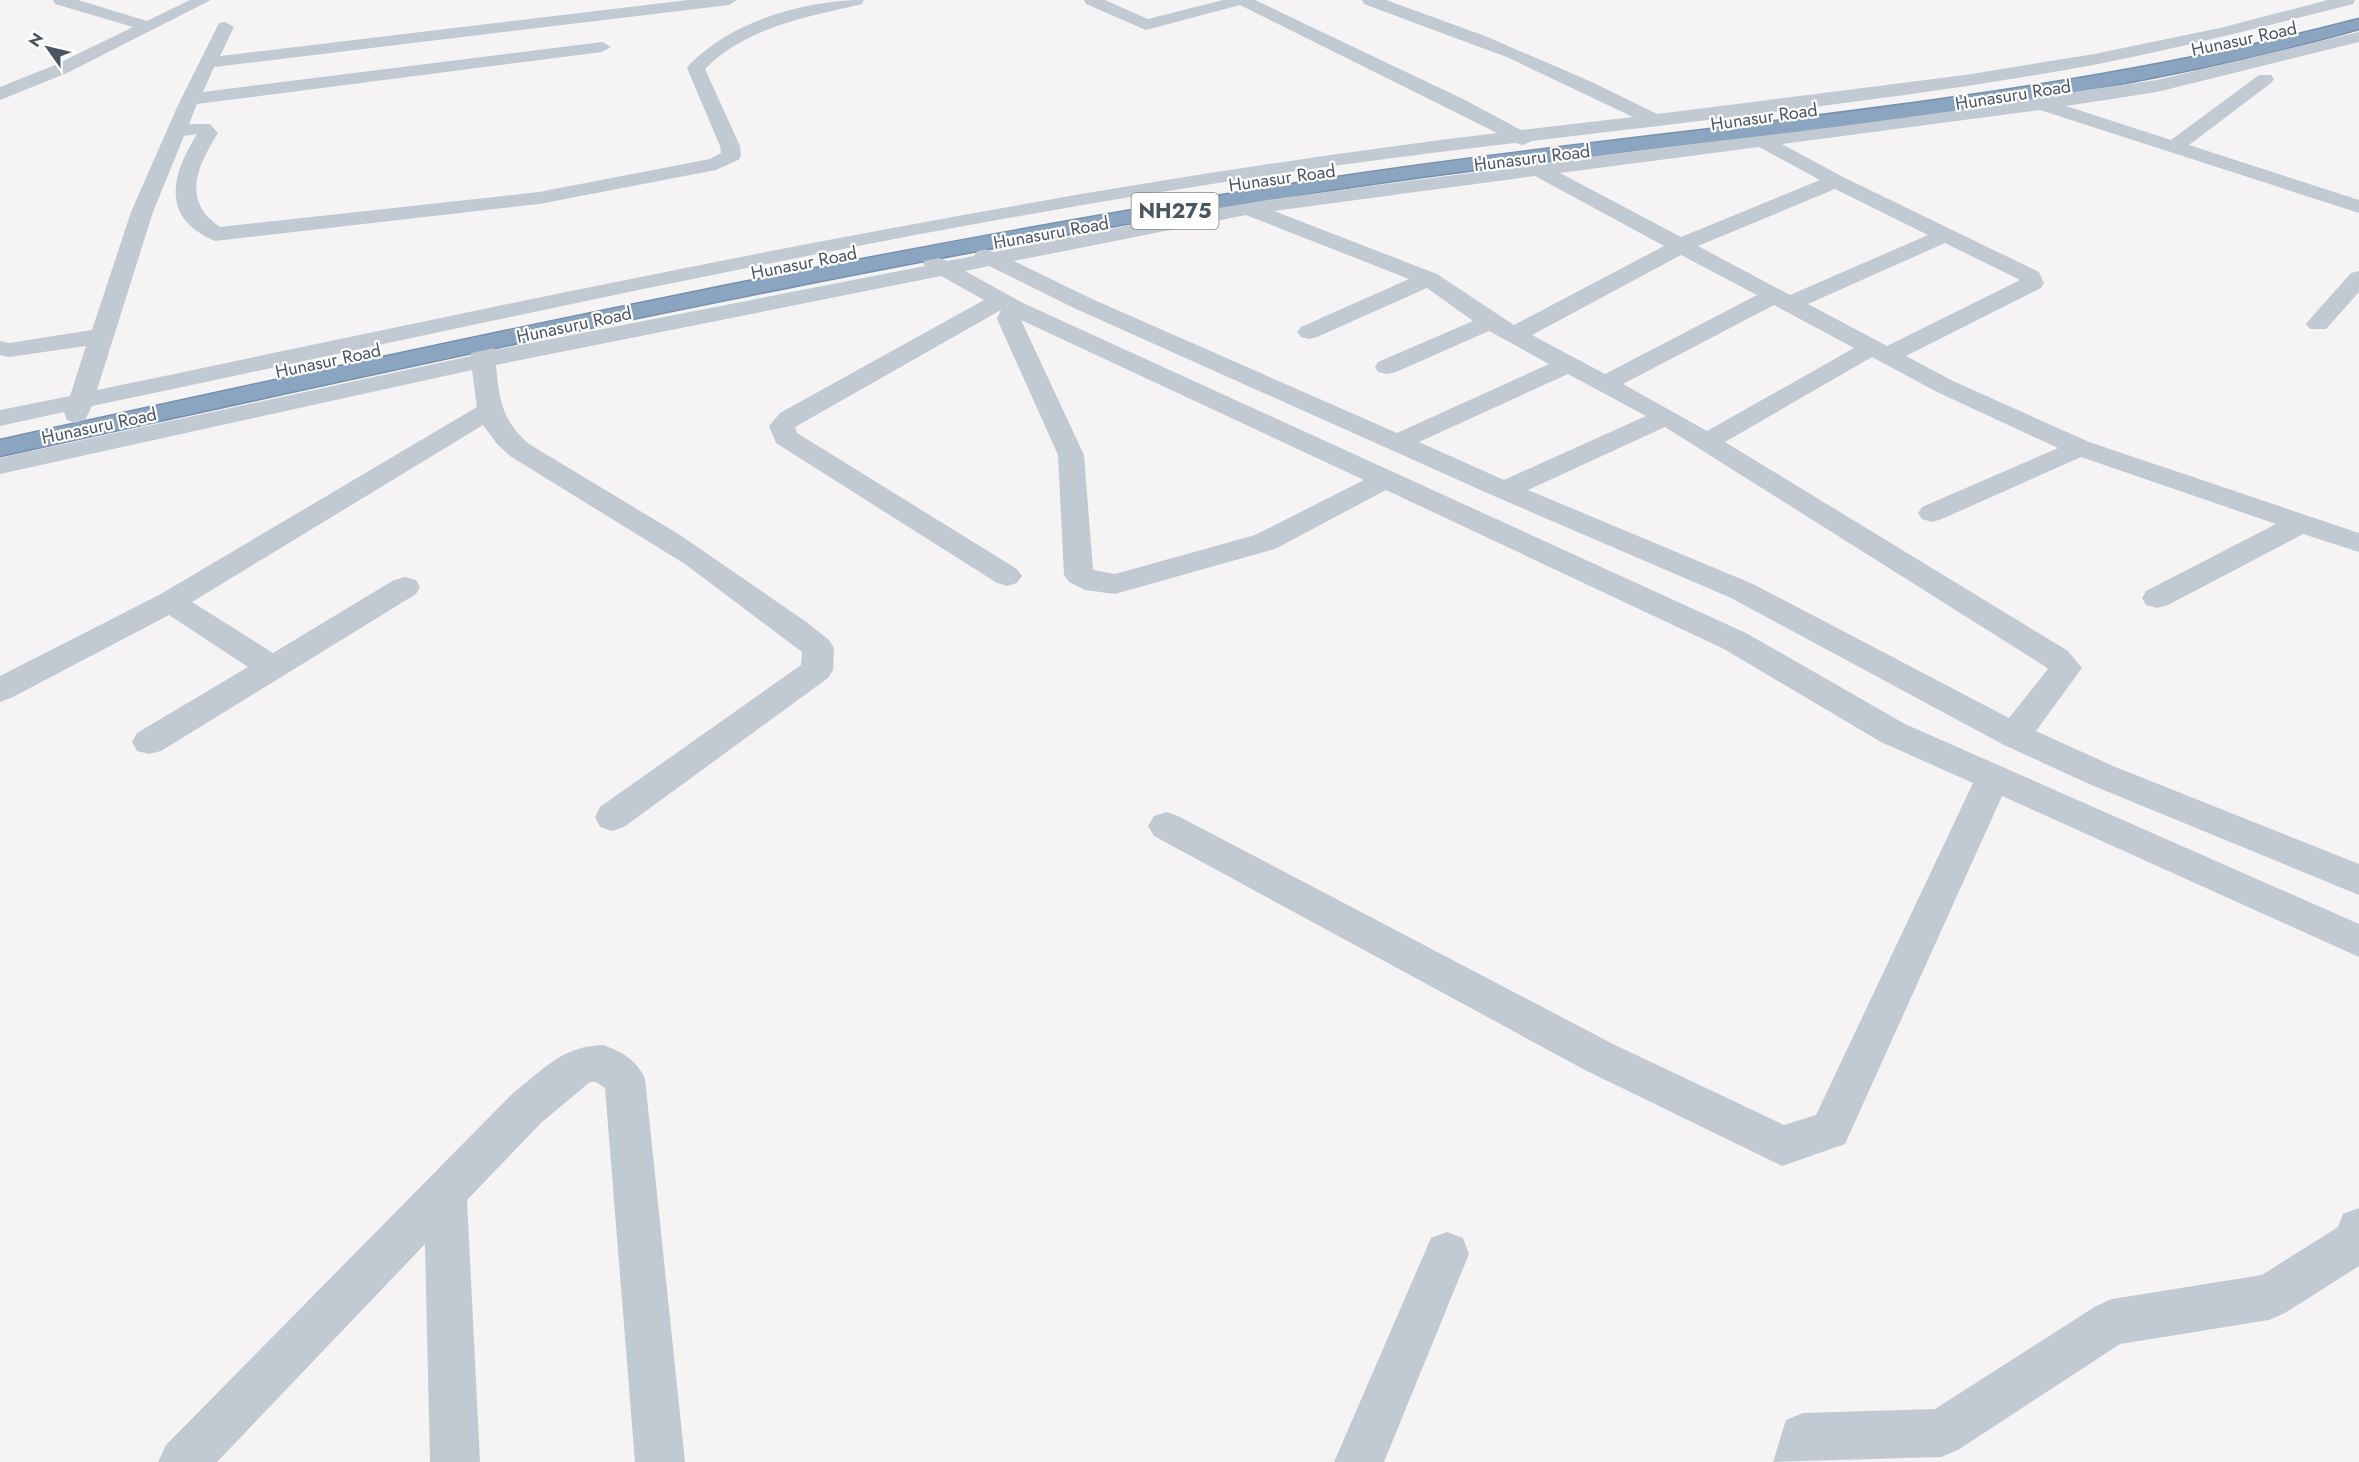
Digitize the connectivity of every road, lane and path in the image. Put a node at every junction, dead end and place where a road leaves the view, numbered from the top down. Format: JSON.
{"nodes":[{"id":1,"x":61,"y":0,"type":"edge"},
{"id":2,"x":203,"y":0,"type":"edge"},
{"id":3,"x":729,"y":0,"type":"edge"},
{"id":4,"x":856,"y":0,"type":"edge"},
{"id":5,"x":1092,"y":0,"type":"edge"},
{"id":6,"x":1242,"y":0,"type":"edge"},
{"id":7,"x":1370,"y":0,"type":"edge"},
{"id":8,"x":2347,"y":0,"type":"edge"},
{"id":9,"x":2359,"y":10,"type":"edge"},
{"id":10,"x":2359,"y":24,"type":"edge"},
{"id":11,"x":149,"y":27,"type":"junction"},
{"id":12,"x":225,"y":27,"type":"dead end"},
{"id":13,"x":2359,"y":37,"type":"edge"},
{"id":14,"x":602,"y":47,"type":"dead end"},
{"id":15,"x":207,"y":63,"type":"junction"},
{"id":16,"x":2265,"y":79,"type":"dead end"},
{"id":17,"x":0,"y":94,"type":"edge"},
{"id":18,"x":190,"y":99,"type":"junction"},
{"id":19,"x":2033,"y":99,"type":"junction"},
{"id":20,"x":1661,"y":125,"type":"junction"},
{"id":21,"x":176,"y":131,"type":"junction"},
{"id":22,"x":1754,"y":136,"type":"junction"},
{"id":23,"x":2174,"y":147,"type":"junction"},
{"id":24,"x":1530,"y":153,"type":"junction"},
{"id":25,"x":1836,"y":181,"type":"junction"},
{"id":26,"x":1246,"y":203,"type":"junction"},
{"id":27,"x":2359,"y":207,"type":"edge"},
{"id":28,"x":1946,"y":235,"type":"junction"},
{"id":29,"x":1683,"y":245,"type":"junction"},
{"id":30,"x":974,"y":247,"type":"junction"},
{"id":31,"x":930,"y":255,"type":"junction"},
{"id":32,"x":2359,"y":278,"type":"edge"},
{"id":33,"x":1429,"y":279,"type":"junction"},
{"id":34,"x":1783,"y":299,"type":"junction"},
{"id":35,"x":1008,"y":304,"type":"junction"},
{"id":36,"x":1490,"y":322,"type":"junction"},
{"id":37,"x":2318,"y":324,"type":"dead end"},
{"id":38,"x":1309,"y":332,"type":"dead end"},
{"id":39,"x":1513,"y":335,"type":"junction"},
{"id":40,"x":102,"y":336,"type":"junction"},
{"id":41,"x":0,"y":348,"type":"edge"},
{"id":42,"x":483,"y":352,"type":"junction"},
{"id":43,"x":1878,"y":352,"type":"junction"},
{"id":44,"x":1569,"y":364,"type":"junction"},
{"id":45,"x":1387,"y":367,"type":"dead end"},
{"id":46,"x":1606,"y":383,"type":"junction"},
{"id":47,"x":79,"y":408,"type":"junction"},
{"id":48,"x":490,"y":410,"type":"junction"},
{"id":49,"x":1666,"y":417,"type":"junction"},
{"id":50,"x":0,"y":418,"type":"edge"},
{"id":51,"x":0,"y":431,"type":"edge"},
{"id":52,"x":1708,"y":441,"type":"junction"},
{"id":53,"x":1398,"y":442,"type":"junction"},
{"id":54,"x":0,"y":448,"type":"edge"},
{"id":55,"x":2080,"y":448,"type":"junction"},
{"id":56,"x":0,"y":466,"type":"edge"},
{"id":57,"x":1385,"y":480,"type":"junction"},
{"id":58,"x":1504,"y":490,"type":"junction"},
{"id":59,"x":1932,"y":513,"type":"dead end"},
{"id":60,"x":2301,"y":523,"type":"junction"},
{"id":61,"x":2359,"y":543,"type":"edge"},
{"id":62,"x":1007,"y":576,"type":"dead end"},
{"id":63,"x":405,"y":587,"type":"dead end"},
{"id":64,"x":2157,"y":598,"type":"dead end"},
{"id":65,"x":170,"y":602,"type":"junction"},
{"id":66,"x":272,"y":667,"type":"junction"},
{"id":67,"x":0,"y":690,"type":"edge"},
{"id":68,"x":2014,"y":735,"type":"junction"},
{"id":69,"x":149,"y":742,"type":"dead end"},
{"id":70,"x":1993,"y":778,"type":"junction"},
{"id":71,"x":612,"y":817,"type":"dead end"},
{"id":72,"x":1166,"y":826,"type":"dead end"},
{"id":73,"x":2359,"y":880,"type":"edge"},
{"id":74,"x":2359,"y":941,"type":"edge"},
{"id":75,"x":445,"y":1193,"type":"junction"},
{"id":76,"x":2359,"y":1230,"type":"edge"},
{"id":77,"x":1447,"y":1254,"type":"dead end"},
{"id":78,"x":452,"y":1458,"type":"edge"},
{"id":79,"x":183,"y":1462,"type":"edge"},
{"id":80,"x":660,"y":1462,"type":"edge"},
{"id":81,"x":1359,"y":1462,"type":"edge"},
{"id":82,"x":1798,"y":1462,"type":"edge"}],
"edges":[{"from":1,"to":11,"type":"street"},
{"from":2,"to":11,"type":"street"},
{"from":3,"to":15,"type":"street"},
{"from":4,"to":21,"type":"street"},
{"from":5,"to":6,"type":"street"},
{"from":6,"to":24,"type":"street"},
{"from":7,"to":20,"type":"street"},
{"from":8,"to":20,"type":"street"},
{"from":9,"to":20,"type":"highway","name":"Hunasur Road","number":"NH275"},
{"from":10,"to":19,"type":"highway","name":"Hunasuru Road"},
{"from":11,"to":17,"type":"street"},
{"from":12,"to":15,"type":"street"},
{"from":13,"to":19,"type":"street"},
{"from":14,"to":18,"type":"street"},
{"from":15,"to":18,"type":"street"},
{"from":16,"to":23,"type":"street"},
{"from":18,"to":21,"type":"street"},
{"from":19,"to":22,"type":"street"},
{"from":19,"to":23,"type":"street"},
{"from":20,"to":24,"type":"highway","name":"Hunasur Road","number":"NH275"},
{"from":21,"to":40,"type":"street"},
{"from":22,"to":24,"type":"street"},
{"from":22,"to":25,"type":"street"},
{"from":23,"to":27,"type":"street"},
{"from":24,"to":26,"type":"street"},
{"from":24,"to":29,"type":"street"},
{"from":24,"to":30,"type":"highway","name":"Hunasur Road","number":"NH275"},
{"from":24,"to":47,"type":"street"},
{"from":25,"to":28,"type":"street"},
{"from":25,"to":29,"type":"street"},
{"from":26,"to":30,"type":"street"},
{"from":26,"to":33,"type":"street"},
{"from":28,"to":34,"type":"street"},
{"from":28,"to":43,"type":"street"},
{"from":29,"to":34,"type":"street"},
{"from":29,"to":39,"type":"street"},
{"from":30,"to":31,"type":"street"},
{"from":30,"to":31,"type":"highway","name":"Hunasur Road","number":"NH275"},
{"from":30,"to":53,"type":"street"},
{"from":31,"to":35,"type":"street"},
{"from":31,"to":42,"type":"street"},
{"from":31,"to":47,"type":"highway","name":"Hunasur Road","number":"NH275"},
{"from":32,"to":37,"type":"street"},
{"from":33,"to":36,"type":"street"},
{"from":33,"to":38,"type":"street"},
{"from":34,"to":43,"type":"street"},
{"from":34,"to":46,"type":"street"},
{"from":35,"to":57,"type":"street"},
{"from":35,"to":57,"type":"street"},
{"from":35,"to":62,"type":"street"},
{"from":36,"to":39,"type":"street"},
{"from":36,"to":45,"type":"street"},
{"from":39,"to":44,"type":"street"},
{"from":40,"to":41,"type":"street"},
{"from":40,"to":47,"type":"street"},
{"from":42,"to":48,"type":"street"},
{"from":42,"to":54,"type":"highway","name":"Hunasuru Road"},
{"from":42,"to":56,"type":"street"},
{"from":43,"to":52,"type":"street"},
{"from":43,"to":55,"type":"street"},
{"from":44,"to":46,"type":"street"},
{"from":44,"to":53,"type":"street"},
{"from":46,"to":49,"type":"street"},
{"from":47,"to":50,"type":"street"},
{"from":47,"to":51,"type":"highway","name":"Hunasur Road","number":"NH275"},
{"from":48,"to":65,"type":"street"},
{"from":48,"to":71,"type":"street"},
{"from":49,"to":52,"type":"street"},
{"from":49,"to":58,"type":"street"},
{"from":52,"to":68,"type":"street"},
{"from":53,"to":58,"type":"street"},
{"from":55,"to":59,"type":"street"},
{"from":55,"to":60,"type":"street"},
{"from":57,"to":70,"type":"street"},
{"from":58,"to":68,"type":"street"},
{"from":60,"to":61,"type":"street"},
{"from":60,"to":64,"type":"street"},
{"from":63,"to":66,"type":"street"},
{"from":65,"to":66,"type":"street"},
{"from":65,"to":67,"type":"street"},
{"from":66,"to":69,"type":"street"},
{"from":68,"to":73,"type":"street"},
{"from":70,"to":72,"type":"street"},
{"from":70,"to":74,"type":"street"},
{"from":75,"to":78,"type":"street"},
{"from":75,"to":79,"type":"street"},
{"from":75,"to":80,"type":"street"},
{"from":76,"to":82,"type":"street"},
{"from":77,"to":81,"type":"street"}]}
